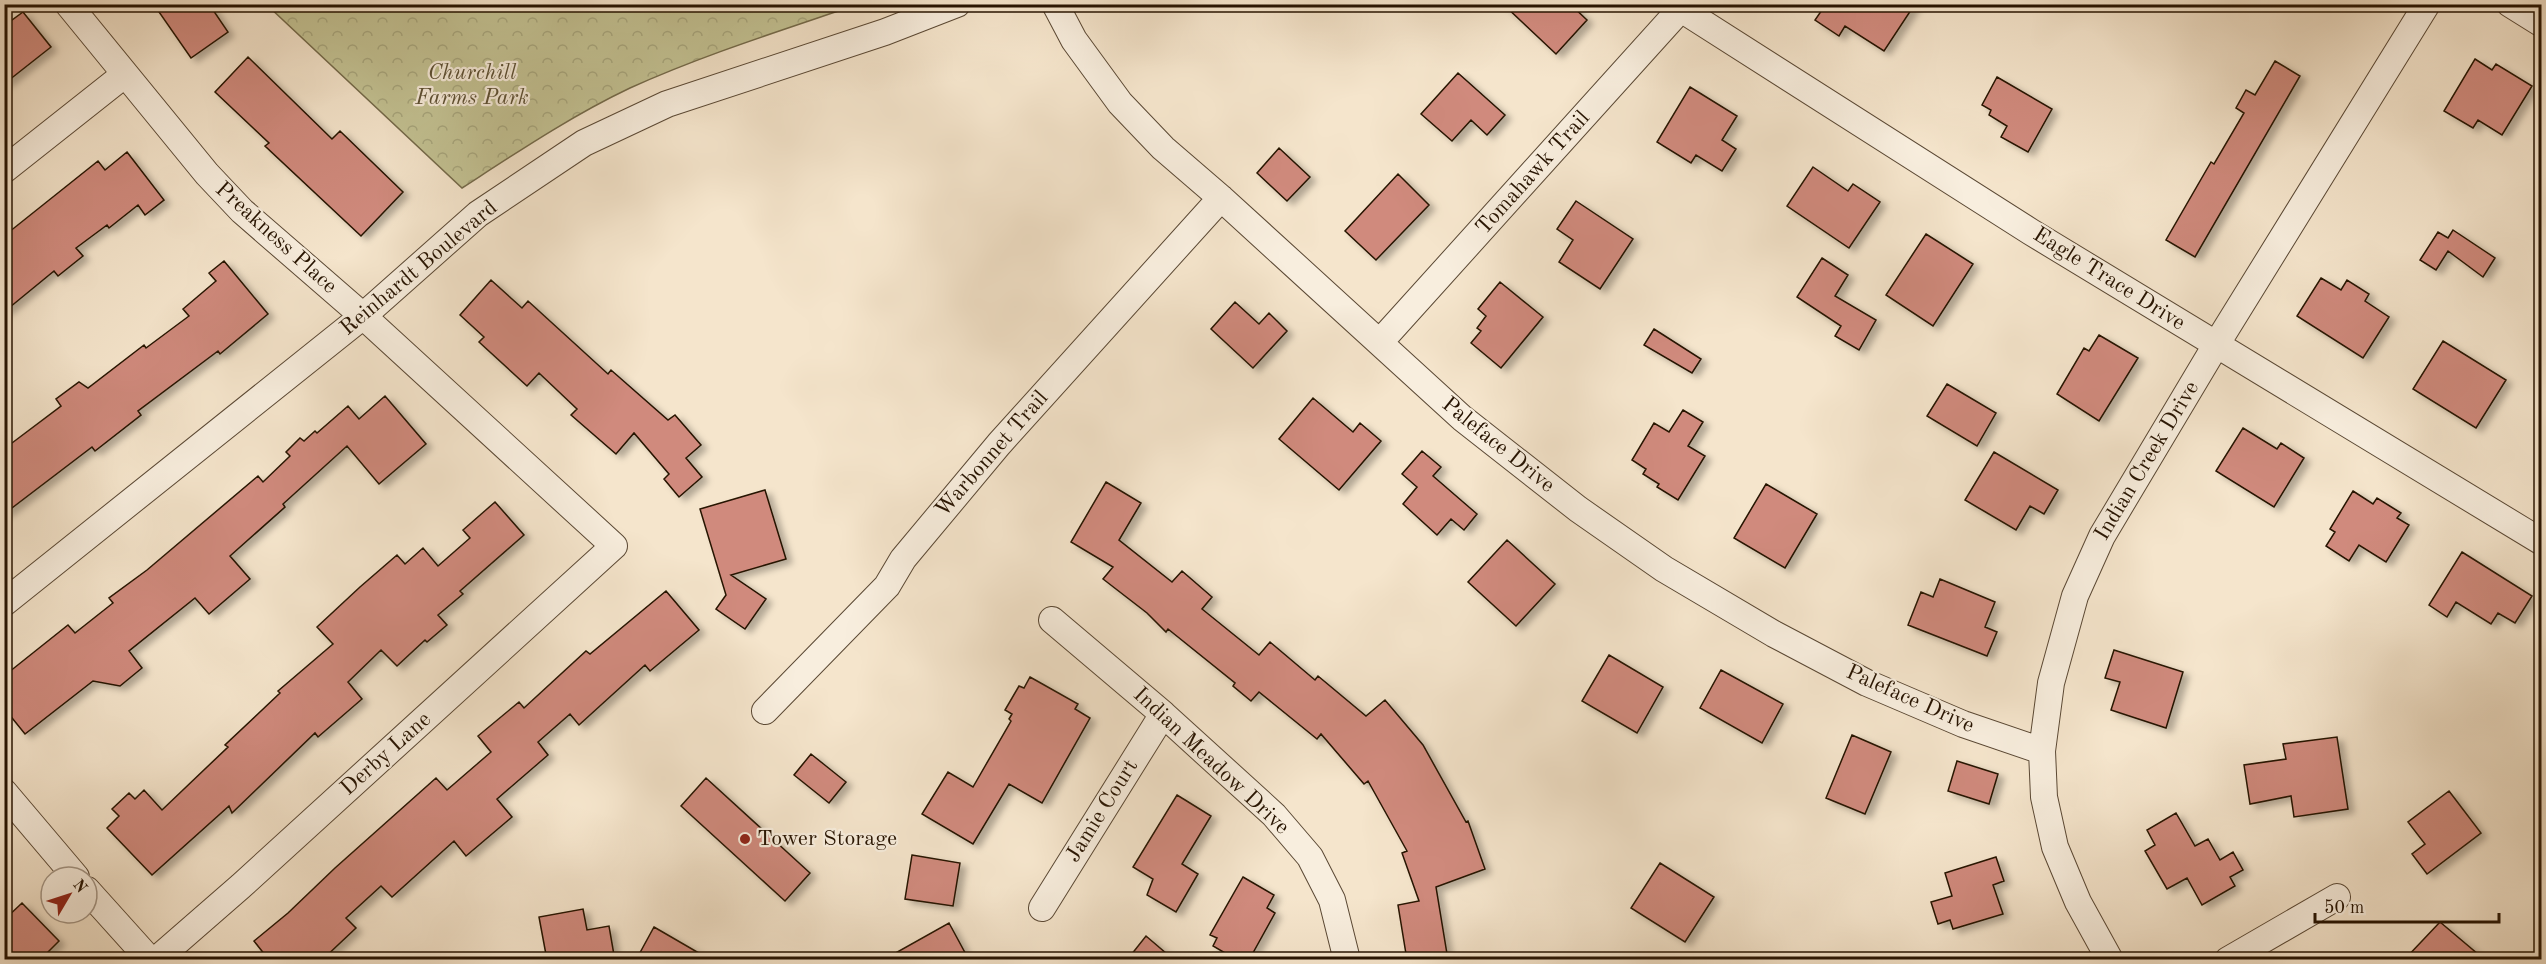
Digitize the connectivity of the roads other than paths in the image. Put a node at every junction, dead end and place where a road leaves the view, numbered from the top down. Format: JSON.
{"nodes":[{"id":1,"x":68,"y":4,"type":"edge"},
{"id":2,"x":957,"y":4,"type":"edge"},
{"id":3,"x":1055,"y":4,"type":"edge"},
{"id":4,"x":2427,"y":4,"type":"edge"},
{"id":5,"x":2510,"y":4,"type":"edge"},
{"id":6,"x":1683,"y":7,"type":"edge"},
{"id":7,"x":2541,"y":24,"type":"edge"},
{"id":8,"x":124,"y":75,"type":"junction"},
{"id":9,"x":4,"y":170,"type":"edge"},
{"id":10,"x":1221,"y":198,"type":"junction"},
{"id":11,"x":363,"y":316,"type":"junction"},
{"id":12,"x":1380,"y":342,"type":"junction"},
{"id":13,"x":2216,"y":345,"type":"junction"},
{"id":14,"x":2541,"y":542,"type":"edge"},
{"id":15,"x":614,"y":546,"type":"joint"},
{"id":16,"x":4,"y":603,"type":"edge"},
{"id":17,"x":1052,"y":620,"type":"dead end"},
{"id":18,"x":765,"y":711,"type":"dead end"},
{"id":19,"x":1163,"y":714,"type":"junction"},
{"id":20,"x":2042,"y":751,"type":"junction"},
{"id":21,"x":4,"y":792,"type":"edge"},
{"id":22,"x":66,"y":865,"type":"edge"},
{"id":23,"x":2337,"y":897,"type":"dead end"},
{"id":24,"x":99,"y":903,"type":"edge"},
{"id":25,"x":1042,"y":909,"type":"dead end"},
{"id":26,"x":150,"y":960,"type":"edge"},
{"id":27,"x":156,"y":960,"type":"edge"},
{"id":28,"x":1347,"y":960,"type":"edge"},
{"id":29,"x":2110,"y":960,"type":"edge"},
{"id":30,"x":2228,"y":960,"type":"edge"}],
"edges":[{"from":1,"to":8,"type":"street","name":"Preakness Place"},
{"from":2,"to":11,"type":"street","name":"Reinhardt Boulevard"},
{"from":3,"to":10,"type":"street","name":"Paleface Drive"},
{"from":4,"to":13,"type":"street","name":"Indian Creek Drive"},
{"from":5,"to":7,"type":"street"},
{"from":6,"to":12,"type":"street","name":"Tomahawk Trail"},
{"from":6,"to":13,"type":"street","name":"Eagle Trace Drive"},
{"from":8,"to":9,"type":"street"},
{"from":8,"to":11,"type":"street","name":"Preakness Place"},
{"from":10,"to":12,"type":"street","name":"Paleface Drive"},
{"from":10,"to":18,"type":"street","name":"Warbonnet Trail"},
{"from":11,"to":15,"type":"street","name":"Preakness Place"},
{"from":11,"to":16,"type":"street","name":"Reinhardt Boulevard"},
{"from":12,"to":20,"type":"street","name":"Paleface Drive"},
{"from":13,"to":14,"type":"street","name":"Eagle Trace Drive"},
{"from":13,"to":20,"type":"street","name":"Indian Creek Drive"},
{"from":15,"to":27,"type":"street","name":"Derby Lane"},
{"from":17,"to":19,"type":"street","name":"Indian Meadow Drive"},
{"from":19,"to":25,"type":"street","name":"Jamie Court"},
{"from":19,"to":28,"type":"street","name":"Indian Meadow Drive"},
{"from":20,"to":29,"type":"street","name":"Indian Creek Drive"},
{"from":21,"to":22,"type":"street"},
{"from":23,"to":30,"type":"street"},
{"from":24,"to":26,"type":"street"}]}
